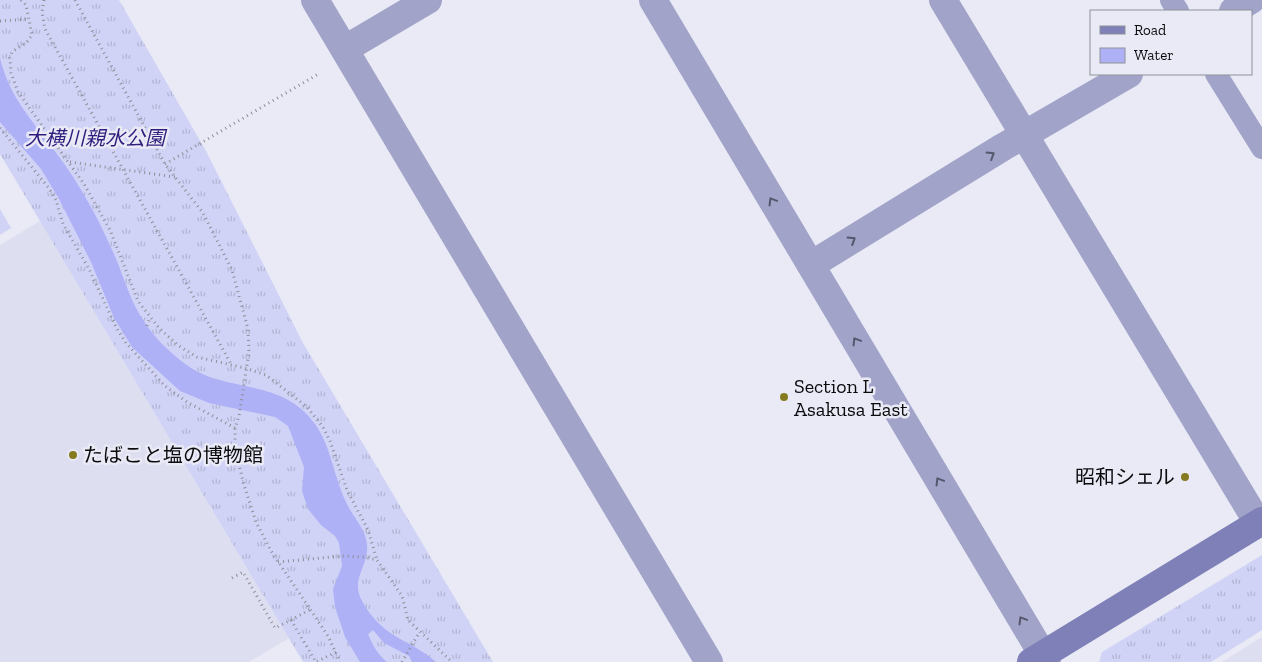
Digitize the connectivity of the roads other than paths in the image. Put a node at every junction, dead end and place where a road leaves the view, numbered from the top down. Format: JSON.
{"nodes":[{"id":1,"x":315,"y":0,"type":"edge"},
{"id":2,"x":428,"y":0,"type":"edge"},
{"id":3,"x":653,"y":0,"type":"edge"},
{"id":4,"x":943,"y":0,"type":"edge"},
{"id":5,"x":1251,"y":0,"type":"edge"},
{"id":6,"x":1235,"y":10,"type":"edge"},
{"id":7,"x":347,"y":52,"type":"junction"},
{"id":8,"x":1127,"y":75,"type":"edge"},
{"id":9,"x":1217,"y":75,"type":"edge"},
{"id":10,"x":1024,"y":135,"type":"junction"},
{"id":11,"x":1262,"y":148,"type":"edge"},
{"id":12,"x":811,"y":265,"type":"junction"},
{"id":13,"x":1260,"y":522,"type":"edge"},
{"id":14,"x":703,"y":660,"type":"edge"},
{"id":15,"x":1040,"y":660,"type":"edge"}],
"edges":[{"from":1,"to":7,"type":"street"},
{"from":2,"to":7,"type":"street"},
{"from":12,"to":3,"type":"street","one_way":true},
{"from":4,"to":10,"type":"street"},
{"from":5,"to":6,"type":"street"},
{"from":7,"to":14,"type":"street"},
{"from":8,"to":10,"type":"street"},
{"from":9,"to":11,"type":"lane"},
{"from":12,"to":10,"type":"street","one_way":true},
{"from":10,"to":13,"type":"street"},
{"from":15,"to":12,"type":"street","one_way":true},
{"from":13,"to":15,"type":"street"}]}
